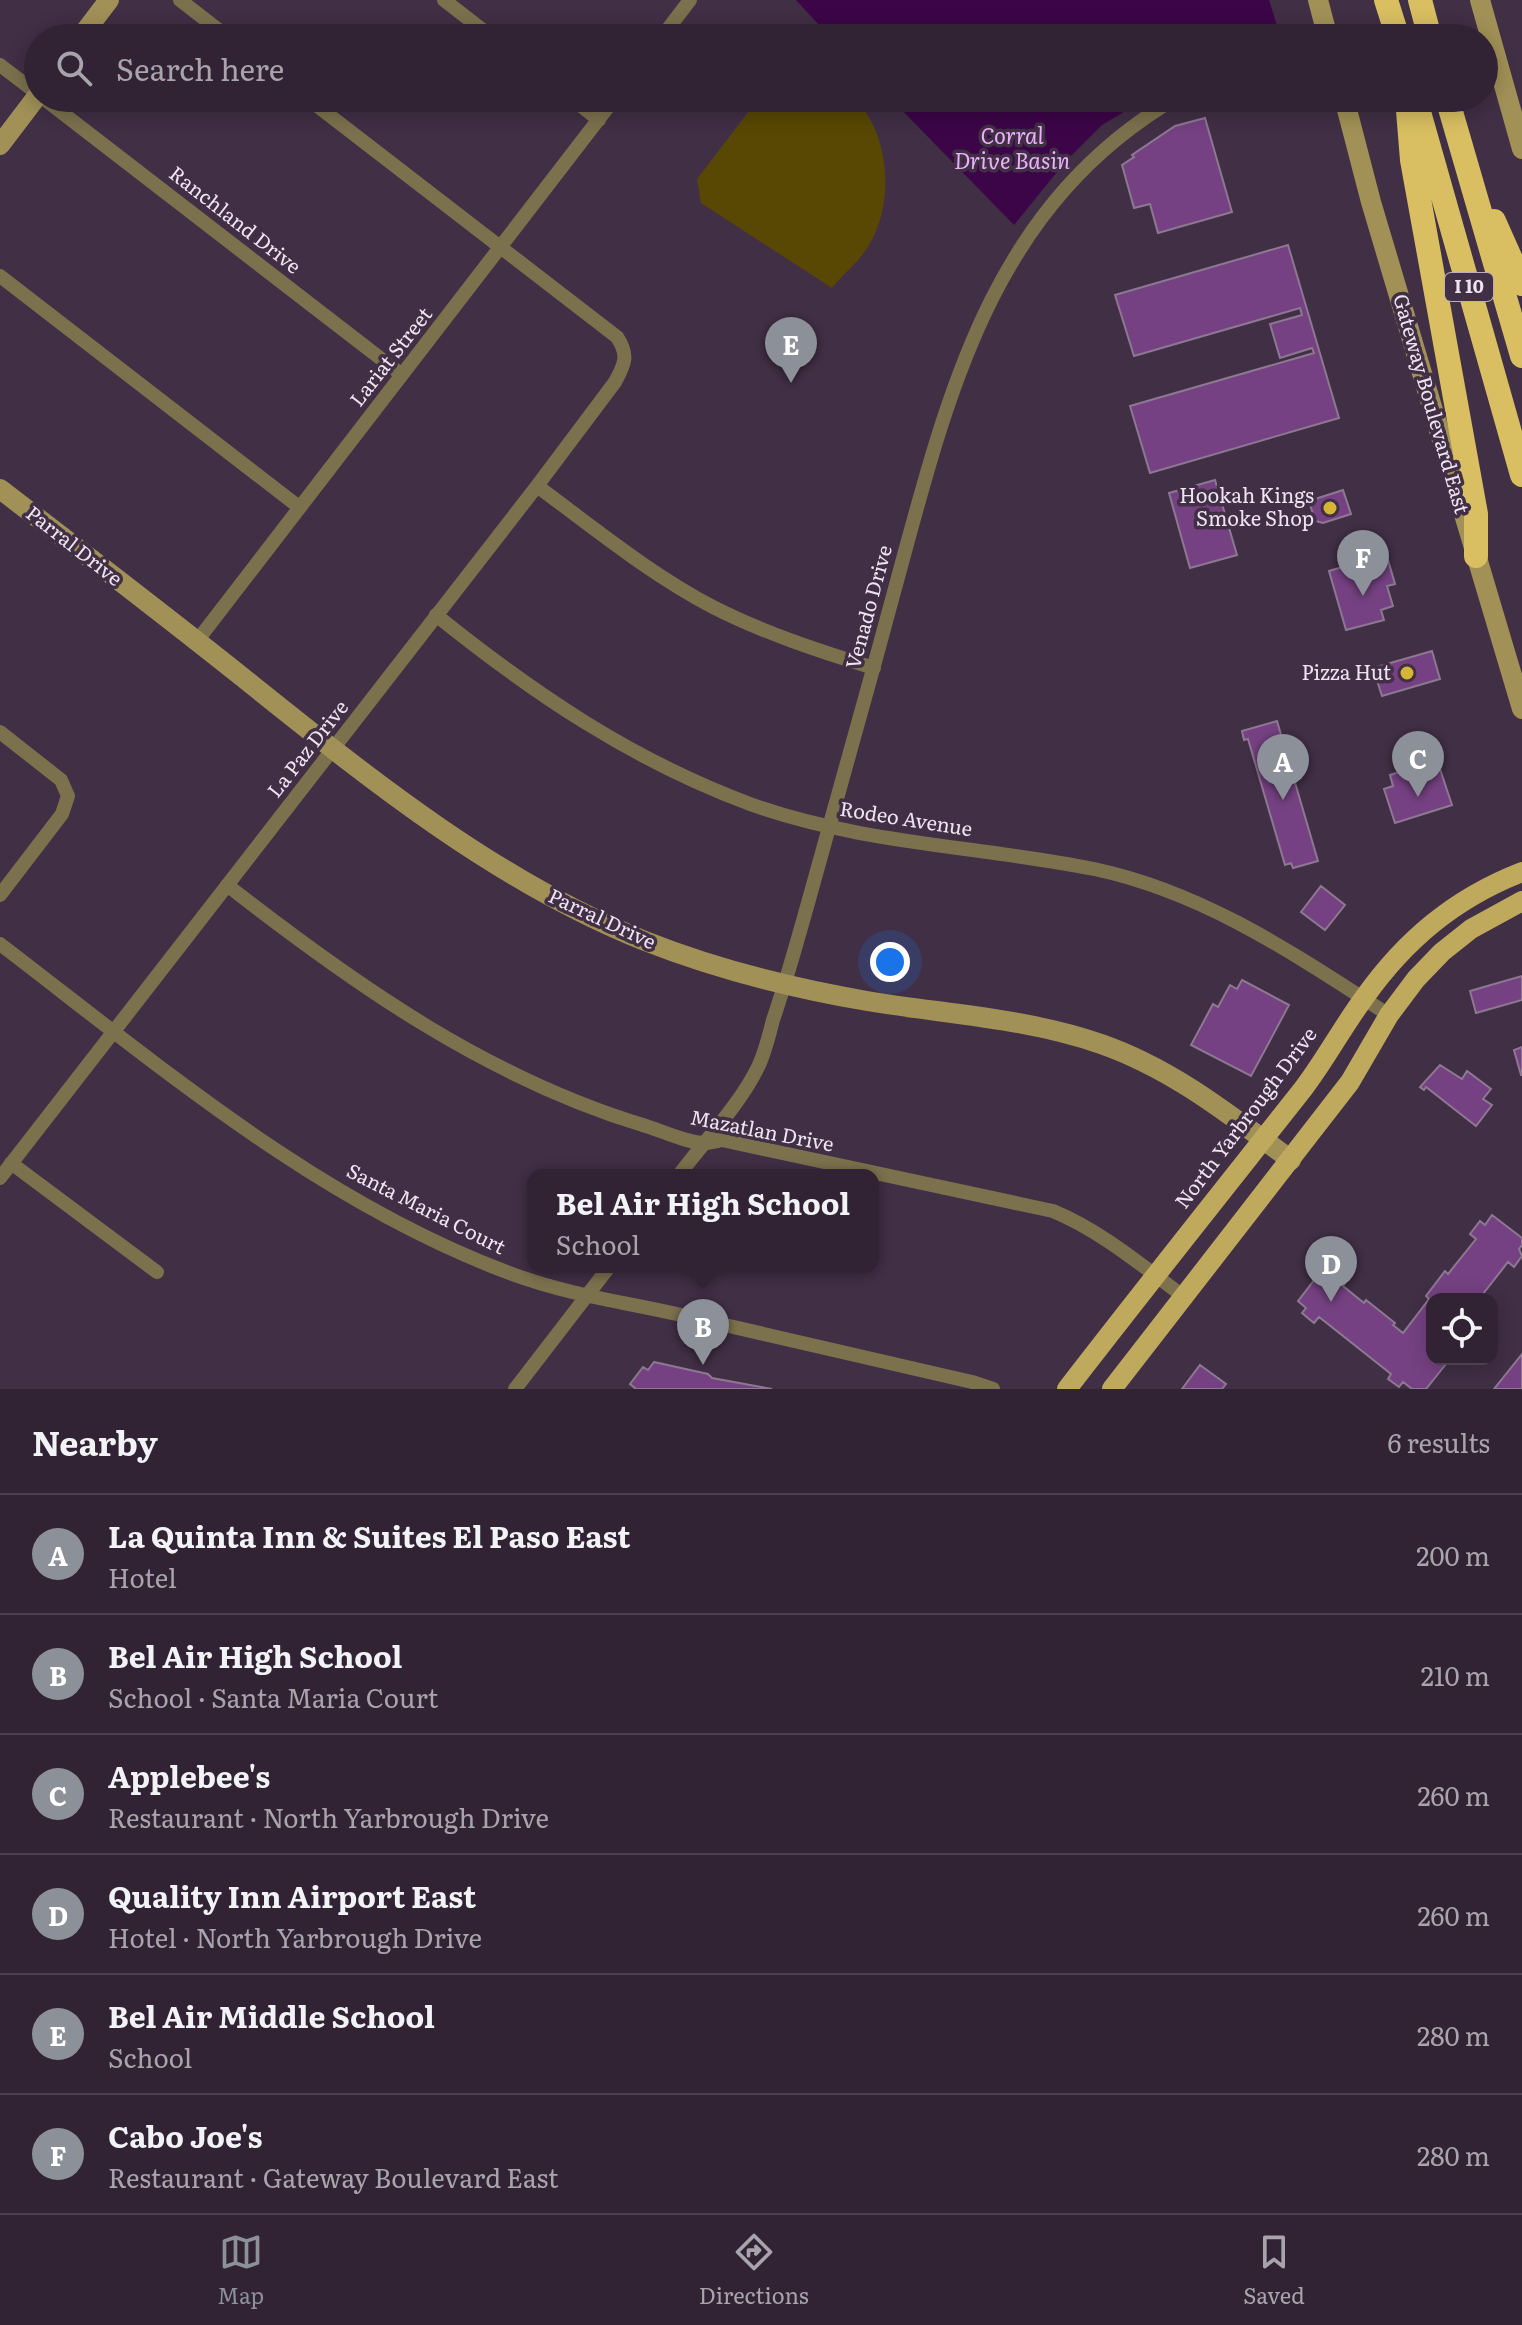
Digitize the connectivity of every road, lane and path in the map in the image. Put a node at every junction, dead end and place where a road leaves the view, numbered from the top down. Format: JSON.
{"nodes":[{"id":1,"x":109,"y":0,"type":"edge"},
{"id":2,"x":180,"y":0,"type":"edge"},
{"id":3,"x":444,"y":0,"type":"edge"},
{"id":4,"x":690,"y":0,"type":"edge"},
{"id":5,"x":1318,"y":0,"type":"edge"},
{"id":6,"x":1386,"y":0,"type":"edge"},
{"id":7,"x":1420,"y":0,"type":"edge"},
{"id":8,"x":1480,"y":0,"type":"edge"},
{"id":9,"x":91,"y":24,"type":"edge"},
{"id":10,"x":211,"y":24,"type":"edge"},
{"id":11,"x":475,"y":24,"type":"edge"},
{"id":12,"x":672,"y":24,"type":"edge"},
{"id":13,"x":1324,"y":24,"type":"edge"},
{"id":14,"x":1394,"y":24,"type":"edge"},
{"id":15,"x":1426,"y":24,"type":"edge"},
{"id":16,"x":1487,"y":24,"type":"edge"},
{"id":17,"x":1498,"y":64,"type":"edge"},
{"id":18,"x":0,"y":65,"type":"edge"},
{"id":19,"x":24,"y":84,"type":"edge"},
{"id":20,"x":27,"y":112,"type":"edge"},
{"id":21,"x":61,"y":112,"type":"edge"},
{"id":22,"x":325,"y":112,"type":"edge"},
{"id":23,"x":589,"y":112,"type":"edge"},
{"id":24,"x":605,"y":112,"type":"edge"},
{"id":25,"x":1154,"y":112,"type":"edge"},
{"id":26,"x":1348,"y":112,"type":"edge"},
{"id":27,"x":1408,"y":112,"type":"edge"},
{"id":28,"x":1419,"y":112,"type":"edge"},
{"id":29,"x":1451,"y":112,"type":"edge"},
{"id":30,"x":599,"y":120,"type":"junction"},
{"id":31,"x":0,"y":145,"type":"edge"},
{"id":32,"x":1522,"y":149,"type":"edge"},
{"id":33,"x":1463,"y":159,"type":"junction"},
{"id":34,"x":502,"y":247,"type":"junction"},
{"id":35,"x":0,"y":276,"type":"edge"},
{"id":36,"x":1522,"y":284,"type":"edge"},
{"id":37,"x":1522,"y":356,"type":"edge"},
{"id":38,"x":402,"y":375,"type":"junction"},
{"id":39,"x":1522,"y":475,"type":"edge"},
{"id":40,"x":537,"y":486,"type":"junction"},
{"id":41,"x":0,"y":489,"type":"edge"},
{"id":42,"x":299,"y":507,"type":"junction"},
{"id":43,"x":1476,"y":556,"type":"junction"},
{"id":44,"x":436,"y":615,"type":"junction"},
{"id":45,"x":197,"y":641,"type":"junction"},
{"id":46,"x":874,"y":668,"type":"junction"},
{"id":47,"x":1522,"y":709,"type":"edge"},
{"id":48,"x":0,"y":732,"type":"edge"},
{"id":49,"x":333,"y":749,"type":"junction"},
{"id":50,"x":830,"y":827,"type":"junction"},
{"id":51,"x":1522,"y":858,"type":"edge"},
{"id":52,"x":1522,"y":872,"type":"edge"},
{"id":53,"x":1498,"y":881,"type":"junction"},
{"id":54,"x":227,"y":885,"type":"junction"},
{"id":55,"x":0,"y":895,"type":"edge"},
{"id":56,"x":1522,"y":901,"type":"edge"},
{"id":57,"x":1522,"y":913,"type":"edge"},
{"id":58,"x":1493,"y":915,"type":"junction"},
{"id":59,"x":0,"y":944,"type":"edge"},
{"id":60,"x":784,"y":985,"type":"junction"},
{"id":61,"x":1363,"y":998,"type":"junction"},
{"id":62,"x":1389,"y":1015,"type":"junction"},
{"id":63,"x":114,"y":1031,"type":"junction"},
{"id":64,"x":1262,"y":1139,"type":"junction"},
{"id":65,"x":703,"y":1143,"type":"junction"},
{"id":66,"x":1291,"y":1160,"type":"junction"},
{"id":67,"x":11,"y":1163,"type":"junction"},
{"id":68,"x":684,"y":1169,"type":"edge"},
{"id":69,"x":857,"y":1169,"type":"edge"},
{"id":70,"x":879,"y":1174,"type":"edge"},
{"id":71,"x":0,"y":1178,"type":"edge"},
{"id":72,"x":157,"y":1272,"type":"dead end"},
{"id":73,"x":605,"y":1273,"type":"edge"},
{"id":74,"x":1155,"y":1275,"type":"junction"},
{"id":75,"x":588,"y":1296,"type":"junction"},
{"id":76,"x":1183,"y":1296,"type":"junction"},
{"id":77,"x":515,"y":1389,"type":"edge"},
{"id":78,"x":993,"y":1389,"type":"edge"},
{"id":79,"x":1067,"y":1389,"type":"edge"},
{"id":80,"x":1112,"y":1389,"type":"edge"}],
"edges":[{"from":1,"to":9,"type":"street"},
{"from":2,"to":10,"type":"street"},
{"from":3,"to":11,"type":"street"},
{"from":4,"to":12,"type":"street"},
{"from":5,"to":13,"type":"street"},
{"from":6,"to":14,"type":"highway"},
{"from":7,"to":15,"type":"highway"},
{"from":8,"to":16,"type":"street"},
{"from":17,"to":32,"type":"street"},
{"from":18,"to":19,"type":"street","name":"Ranchland Drive"},
{"from":20,"to":31,"type":"street"},
{"from":21,"to":38,"type":"street","name":"Ranchland Drive"},
{"from":22,"to":34,"type":"street"},
{"from":23,"to":30,"type":"street"},
{"from":24,"to":30,"type":"street","name":"Lariat Street"},
{"from":25,"to":46,"type":"street","name":"Venado Drive"},
{"from":26,"to":43,"type":"street","name":"Gateway Boulevard East"},
{"from":27,"to":43,"type":"highway"},
{"from":28,"to":39,"type":"highway","number":"I 10"},
{"from":29,"to":33,"type":"highway","number":"I 10"},
{"from":30,"to":34,"type":"street","name":"Lariat Street"},
{"from":33,"to":36,"type":"highway"},
{"from":33,"to":37,"type":"highway","number":"I 10"},
{"from":34,"to":38,"type":"street","name":"Lariat Street"},
{"from":34,"to":40,"type":"street","name":"La Paz Drive"},
{"from":35,"to":42,"type":"street"},
{"from":38,"to":42,"type":"street","name":"Lariat Street"},
{"from":40,"to":44,"type":"street","name":"La Paz Drive"},
{"from":40,"to":46,"type":"street"},
{"from":41,"to":45,"type":"street","name":"Parral Drive"},
{"from":42,"to":45,"type":"street","name":"Lariat Street"},
{"from":43,"to":47,"type":"street","name":"Gateway Boulevard East"},
{"from":44,"to":49,"type":"street","name":"La Paz Drive"},
{"from":44,"to":50,"type":"street","name":"Rodeo Avenue"},
{"from":45,"to":49,"type":"street","name":"Parral Drive"},
{"from":46,"to":50,"type":"street","name":"Venado Drive"},
{"from":48,"to":55,"type":"street"},
{"from":49,"to":54,"type":"street","name":"La Paz Drive"},
{"from":49,"to":60,"type":"street","name":"Parral Drive"},
{"from":50,"to":60,"type":"street","name":"Venado Drive"},
{"from":50,"to":61,"type":"street","name":"Rodeo Avenue"},
{"from":51,"to":53,"type":"main road"},
{"from":52,"to":53,"type":"main road","name":"North Yarbrough Drive"},
{"from":53,"to":61,"type":"main road","name":"North Yarbrough Drive"},
{"from":54,"to":63,"type":"street","name":"La Paz Drive"},
{"from":54,"to":65,"type":"street","name":"Mazatlan Drive"},
{"from":56,"to":58,"type":"main road"},
{"from":57,"to":58,"type":"main road"},
{"from":58,"to":62,"type":"main road"},
{"from":59,"to":63,"type":"street","name":"Santa Maria Court"},
{"from":60,"to":64,"type":"street","name":"Parral Drive"},
{"from":60,"to":65,"type":"street","name":"Venado Drive"},
{"from":61,"to":62,"type":"street","name":"Rodeo Avenue"},
{"from":61,"to":64,"type":"main road","name":"North Yarbrough Drive"},
{"from":62,"to":66,"type":"main road"},
{"from":63,"to":67,"type":"street","name":"La Paz Drive"},
{"from":63,"to":75,"type":"street","name":"Santa Maria Court"},
{"from":64,"to":66,"type":"street","name":"Parral Drive"},
{"from":64,"to":74,"type":"main road","name":"North Yarbrough Drive"},
{"from":65,"to":68,"type":"street","name":"Venado Drive"},
{"from":65,"to":69,"type":"street","name":"Mazatlan Drive"},
{"from":66,"to":76,"type":"main road"},
{"from":67,"to":71,"type":"street","name":"La Paz Drive"},
{"from":67,"to":72,"type":"street"},
{"from":70,"to":74,"type":"street","name":"Mazatlan Drive"},
{"from":73,"to":75,"type":"street"},
{"from":74,"to":76,"type":"street","name":"Mazatlan Drive"},
{"from":74,"to":79,"type":"main road","name":"North Yarbrough Drive"},
{"from":75,"to":77,"type":"street"},
{"from":75,"to":78,"type":"street","name":"Santa Maria Court"},
{"from":76,"to":80,"type":"main road"}]}
